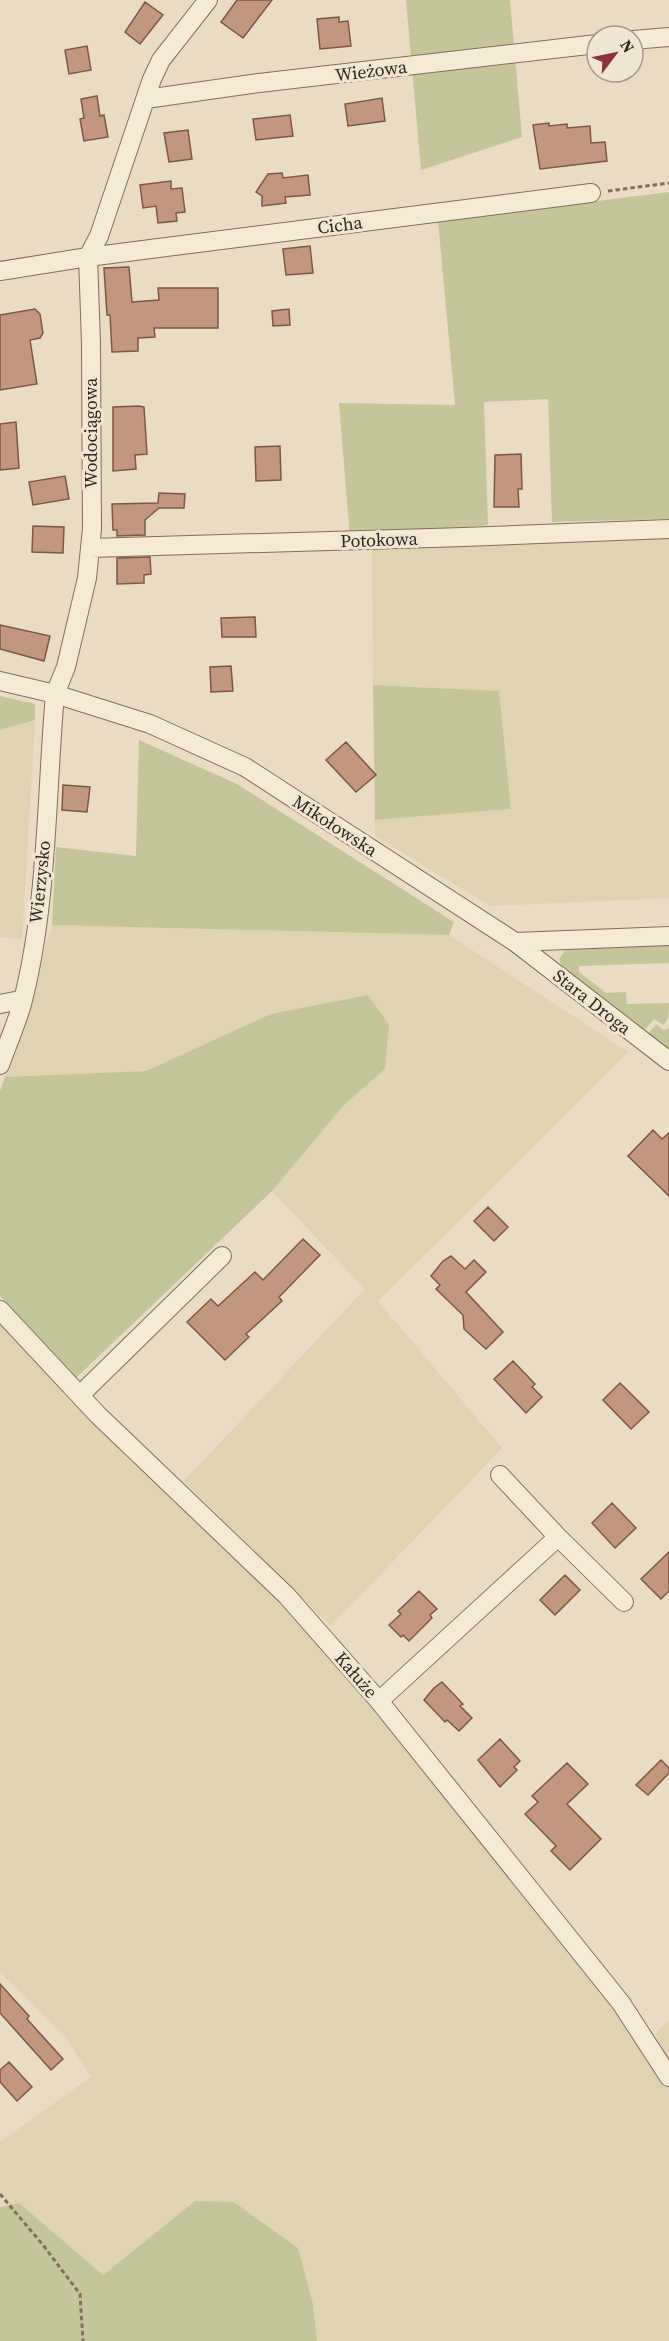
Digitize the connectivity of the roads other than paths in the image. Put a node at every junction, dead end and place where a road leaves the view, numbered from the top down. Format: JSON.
{"nodes":[{"id":1,"x":208,"y":0,"type":"edge"},
{"id":2,"x":669,"y":37,"type":"edge"},
{"id":3,"x":645,"y":39,"type":"edge"},
{"id":4,"x":585,"y":45,"type":"edge"},
{"id":5,"x":146,"y":99,"type":"junction"},
{"id":6,"x":591,"y":193,"type":"road end"},
{"id":7,"x":88,"y":257,"type":"junction"},
{"id":8,"x":0,"y":271,"type":"edge"},
{"id":9,"x":669,"y":529,"type":"edge"},
{"id":10,"x":90,"y":548,"type":"junction"},
{"id":11,"x":0,"y":681,"type":"edge"},
{"id":12,"x":56,"y":694,"type":"junction"},
{"id":13,"x":669,"y":936,"type":"edge"},
{"id":14,"x":516,"y":942,"type":"junction"},
{"id":15,"x":0,"y":1004,"type":"edge"},
{"id":16,"x":21,"y":1006,"type":"junction"},
{"id":17,"x":669,"y":1061,"type":"edge"},
{"id":18,"x":0,"y":1065,"type":"edge"},
{"id":19,"x":222,"y":1256,"type":"dead end"},
{"id":20,"x":0,"y":1310,"type":"edge"},
{"id":21,"x":80,"y":1395,"type":"junction"},
{"id":22,"x":500,"y":1475,"type":"dead end"},
{"id":23,"x":558,"y":1537,"type":"junction"},
{"id":24,"x":624,"y":1602,"type":"dead end"},
{"id":25,"x":379,"y":1701,"type":"junction"},
{"id":26,"x":669,"y":2077,"type":"edge"}],
"edges":[{"from":1,"to":5,"type":"street"},
{"from":2,"to":3,"type":"street"},
{"from":4,"to":5,"type":"street","name":"Wieżowa"},
{"from":5,"to":7,"type":"street"},
{"from":6,"to":7,"type":"street","name":"Cicha"},
{"from":7,"to":8,"type":"street"},
{"from":7,"to":10,"type":"street","name":"Wodociągowa"},
{"from":9,"to":10,"type":"street","name":"Potokowa"},
{"from":10,"to":12,"type":"street","name":"Wodociągowa"},
{"from":11,"to":12,"type":"street","name":"Mikołowska"},
{"from":12,"to":14,"type":"street","name":"Mikołowska"},
{"from":12,"to":16,"type":"street","name":"Wierzysko"},
{"from":13,"to":14,"type":"street"},
{"from":14,"to":17,"type":"street","name":"Stara Droga"},
{"from":15,"to":16,"type":"street"},
{"from":16,"to":18,"type":"street","name":"Wierzysko"},
{"from":19,"to":21,"type":"street"},
{"from":20,"to":21,"type":"street","name":"Kałuże"},
{"from":21,"to":25,"type":"street","name":"Kałuże"},
{"from":22,"to":23,"type":"street"},
{"from":23,"to":24,"type":"street"},
{"from":23,"to":25,"type":"street"},
{"from":25,"to":26,"type":"street","name":"Kałuże"}]}
